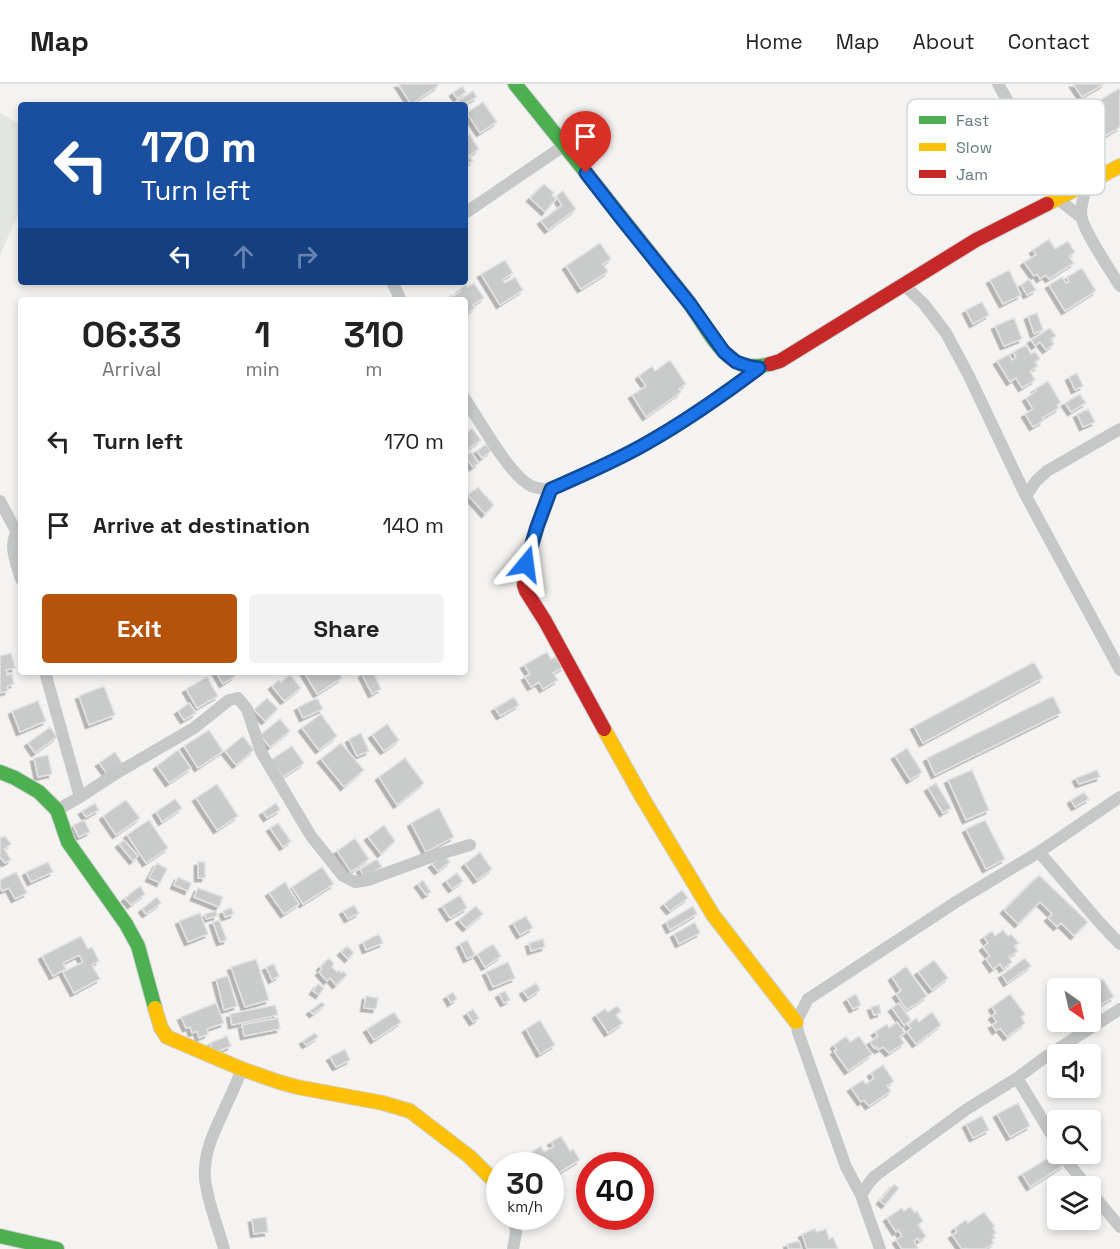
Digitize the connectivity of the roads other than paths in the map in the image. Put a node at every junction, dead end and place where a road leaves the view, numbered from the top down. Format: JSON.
{"nodes":[{"id":1,"x":515,"y":84,"type":"edge"},
{"id":2,"x":998,"y":84,"type":"edge"},
{"id":3,"x":1007,"y":99,"type":"edge"},
{"id":4,"x":565,"y":145,"type":"junction"},
{"id":5,"x":1120,"y":166,"type":"edge"},
{"id":6,"x":1105,"y":174,"type":"edge"},
{"id":7,"x":1056,"y":195,"type":"edge"},
{"id":8,"x":1066,"y":195,"type":"edge"},
{"id":9,"x":1084,"y":195,"type":"edge"},
{"id":10,"x":1058,"y":199,"type":"junction"},
{"id":11,"x":468,"y":211,"type":"edge"},
{"id":12,"x":1082,"y":218,"type":"junction"},
{"id":13,"x":903,"y":284,"type":"junction"},
{"id":14,"x":1120,"y":286,"type":"edge"},
{"id":15,"x":759,"y":368,"type":"junction"},
{"id":16,"x":468,"y":404,"type":"edge"},
{"id":17,"x":1120,"y":429,"type":"edge"},
{"id":18,"x":551,"y":489,"type":"junction"},
{"id":19,"x":1026,"y":496,"type":"junction"},
{"id":20,"x":0,"y":501,"type":"edge"},
{"id":21,"x":18,"y":528,"type":"edge"},
{"id":22,"x":18,"y":530,"type":"edge"},
{"id":23,"x":18,"y":568,"type":"edge"},
{"id":24,"x":1120,"y":670,"type":"edge"},
{"id":25,"x":50,"y":675,"type":"edge"},
{"id":26,"x":0,"y":772,"type":"edge"},
{"id":27,"x":80,"y":797,"type":"junction"},
{"id":28,"x":1120,"y":797,"type":"edge"},
{"id":29,"x":57,"y":810,"type":"junction"},
{"id":30,"x":470,"y":845,"type":"dead end"},
{"id":31,"x":1039,"y":852,"type":"junction"},
{"id":32,"x":1120,"y":944,"type":"edge"},
{"id":33,"x":1120,"y":1009,"type":"edge"},
{"id":34,"x":796,"y":1022,"type":"junction"},
{"id":35,"x":242,"y":1069,"type":"junction"},
{"id":36,"x":1017,"y":1078,"type":"junction"},
{"id":37,"x":1047,"y":1127,"type":"edge"},
{"id":38,"x":1069,"y":1164,"type":"edge"},
{"id":39,"x":486,"y":1173,"type":"edge"},
{"id":40,"x":1079,"y":1176,"type":"edge"},
{"id":41,"x":861,"y":1195,"type":"junction"},
{"id":42,"x":1101,"y":1204,"type":"edge"},
{"id":43,"x":1120,"y":1227,"type":"edge"},
{"id":44,"x":516,"y":1230,"type":"edge"},
{"id":45,"x":0,"y":1236,"type":"edge"},
{"id":46,"x":57,"y":1249,"type":"edge"},
{"id":47,"x":224,"y":1249,"type":"edge"},
{"id":48,"x":513,"y":1249,"type":"edge"},
{"id":49,"x":880,"y":1249,"type":"edge"}],
"edges":[{"from":1,"to":4,"type":"street"},
{"from":2,"to":3,"type":"street"},
{"from":4,"to":11,"type":"street"},
{"from":4,"to":15,"type":"street"},
{"from":5,"to":6,"type":"street"},
{"from":7,"to":10,"type":"street"},
{"from":8,"to":10,"type":"street"},
{"from":9,"to":12,"type":"street"},
{"from":10,"to":12,"type":"street"},
{"from":10,"to":13,"type":"street"},
{"from":12,"to":14,"type":"street"},
{"from":13,"to":15,"type":"street"},
{"from":13,"to":19,"type":"street"},
{"from":15,"to":18,"type":"street"},
{"from":16,"to":18,"type":"street"},
{"from":17,"to":19,"type":"street"},
{"from":18,"to":34,"type":"street"},
{"from":19,"to":24,"type":"street"},
{"from":20,"to":21,"type":"street"},
{"from":22,"to":23,"type":"street"},
{"from":25,"to":27,"type":"street"},
{"from":26,"to":29,"type":"street"},
{"from":27,"to":29,"type":"street"},
{"from":27,"to":30,"type":"street"},
{"from":28,"to":31,"type":"street"},
{"from":29,"to":35,"type":"street"},
{"from":31,"to":32,"type":"street"},
{"from":31,"to":34,"type":"street"},
{"from":33,"to":36,"type":"street"},
{"from":34,"to":41,"type":"street"},
{"from":35,"to":39,"type":"street"},
{"from":35,"to":47,"type":"street"},
{"from":36,"to":37,"type":"street"},
{"from":36,"to":41,"type":"street"},
{"from":38,"to":40,"type":"street"},
{"from":41,"to":49,"type":"street"},
{"from":42,"to":43,"type":"street"},
{"from":44,"to":48,"type":"street"},
{"from":45,"to":46,"type":"street"}]}
